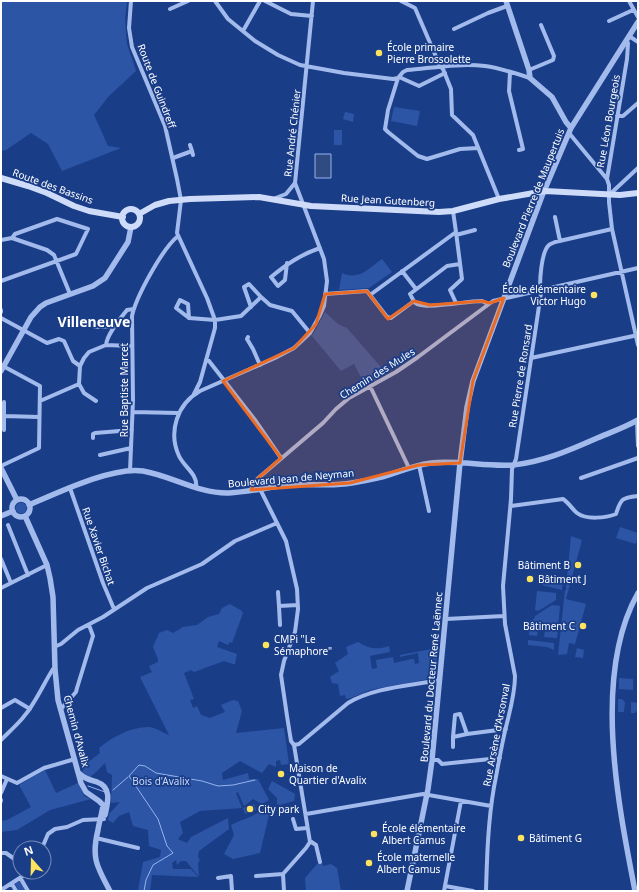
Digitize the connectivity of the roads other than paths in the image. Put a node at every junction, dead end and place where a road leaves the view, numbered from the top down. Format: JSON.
{"nodes":[{"id":1,"x":131,"y":1,"type":"edge"},
{"id":2,"x":188,"y":1,"type":"edge"},
{"id":3,"x":215,"y":1,"type":"edge"},
{"id":4,"x":260,"y":1,"type":"edge"},
{"id":5,"x":265,"y":1,"type":"edge"},
{"id":6,"x":313,"y":1,"type":"edge"},
{"id":7,"x":401,"y":1,"type":"edge"},
{"id":8,"x":629,"y":1,"type":"edge"},
{"id":9,"x":506,"y":4,"type":"edge"},
{"id":10,"x":170,"y":8,"type":"dead end"},
{"id":11,"x":634,"y":10,"type":"junction"},
{"id":12,"x":312,"y":16,"type":"junction"},
{"id":13,"x":638,"y":17,"type":"edge"},
{"id":14,"x":609,"y":21,"type":"dead end"},
{"id":15,"x":638,"y":22,"type":"edge"},
{"id":16,"x":541,"y":25,"type":"dead end"},
{"id":17,"x":454,"y":29,"type":"dead end"},
{"id":18,"x":243,"y":31,"type":"junction"},
{"id":19,"x":629,"y":36,"type":"junction"},
{"id":20,"x":626,"y":42,"type":"junction"},
{"id":21,"x":638,"y":42,"type":"edge"},
{"id":22,"x":306,"y":66,"type":"junction"},
{"id":23,"x":442,"y":67,"type":"junction"},
{"id":24,"x":529,"y":70,"type":"junction"},
{"id":25,"x":510,"y":72,"type":"junction"},
{"id":26,"x":445,"y":74,"type":"junction"},
{"id":27,"x":398,"y":78,"type":"junction"},
{"id":28,"x":530,"y":78,"type":"junction"},
{"id":29,"x":638,"y":104,"type":"edge"},
{"id":30,"x":617,"y":116,"type":"junction"},
{"id":31,"x":570,"y":130,"type":"junction"},
{"id":32,"x":190,"y":145,"type":"dead end"},
{"id":33,"x":478,"y":148,"type":"junction"},
{"id":34,"x":519,"y":150,"type":"dead end"},
{"id":35,"x":173,"y":158,"type":"junction"},
{"id":36,"x":638,"y":168,"type":"edge"},
{"id":37,"x":1,"y":178,"type":"edge"},
{"id":38,"x":607,"y":179,"type":"junction"},
{"id":39,"x":295,"y":183,"type":"junction"},
{"id":40,"x":544,"y":191,"type":"junction"},
{"id":41,"x":638,"y":193,"type":"edge"},
{"id":42,"x":609,"y":195,"type":"junction"},
{"id":43,"x":273,"y":199,"type":"junction"},
{"id":44,"x":499,"y":199,"type":"junction"},
{"id":45,"x":181,"y":200,"type":"junction"},
{"id":46,"x":303,"y":204,"type":"junction"},
{"id":47,"x":453,"y":211,"type":"junction"},
{"id":48,"x":139,"y":214,"type":"junction"},
{"id":49,"x":123,"y":217,"type":"junction"},
{"id":50,"x":555,"y":217,"type":"dead end"},
{"id":51,"x":131,"y":227,"type":"junction"},
{"id":52,"x":612,"y":229,"type":"junction"},
{"id":53,"x":475,"y":230,"type":"dead end"},
{"id":54,"x":456,"y":234,"type":"junction"},
{"id":55,"x":178,"y":236,"type":"junction"},
{"id":56,"x":12,"y":238,"type":"junction"},
{"id":57,"x":1,"y":240,"type":"edge"},
{"id":58,"x":560,"y":241,"type":"junction"},
{"id":59,"x":320,"y":248,"type":"junction"},
{"id":60,"x":57,"y":261,"type":"junction"},
{"id":61,"x":287,"y":263,"type":"junction"},
{"id":62,"x":460,"y":264,"type":"junction"},
{"id":63,"x":638,"y":268,"type":"edge"},
{"id":64,"x":402,"y":271,"type":"junction"},
{"id":65,"x":621,"y":272,"type":"junction"},
{"id":66,"x":1,"y":281,"type":"edge"},
{"id":67,"x":416,"y":289,"type":"junction"},
{"id":68,"x":540,"y":290,"type":"junction"},
{"id":69,"x":70,"y":294,"type":"junction"},
{"id":70,"x":326,"y":294,"type":"junction"},
{"id":71,"x":370,"y":295,"type":"junction"},
{"id":72,"x":261,"y":297,"type":"junction"},
{"id":73,"x":504,"y":298,"type":"junction"},
{"id":74,"x":414,"y":301,"type":"junction"},
{"id":75,"x":456,"y":303,"type":"junction"},
{"id":76,"x":488,"y":304,"type":"junction"},
{"id":77,"x":251,"y":307,"type":"junction"},
{"id":78,"x":134,"y":309,"type":"junction"},
{"id":79,"x":1,"y":318,"type":"edge"},
{"id":80,"x":190,"y":318,"type":"dead end"},
{"id":81,"x":215,"y":320,"type":"junction"},
{"id":82,"x":116,"y":326,"type":"junction"},
{"id":83,"x":95,"y":327,"type":"dead end"},
{"id":84,"x":23,"y":330,"type":"junction"},
{"id":85,"x":310,"y":333,"type":"junction"},
{"id":86,"x":637,"y":335,"type":"edge"},
{"id":87,"x":248,"y":337,"type":"dead end"},
{"id":88,"x":106,"y":345,"type":"junction"},
{"id":89,"x":638,"y":345,"type":"edge"},
{"id":90,"x":132,"y":346,"type":"junction"},
{"id":91,"x":531,"y":358,"type":"junction"},
{"id":92,"x":206,"y":360,"type":"junction"},
{"id":93,"x":260,"y":365,"type":"junction"},
{"id":94,"x":80,"y":366,"type":"junction"},
{"id":95,"x":2,"y":367,"type":"edge"},
{"id":96,"x":223,"y":381,"type":"junction"},
{"id":97,"x":200,"y":382,"type":"junction"},
{"id":98,"x":79,"y":384,"type":"junction"},
{"id":99,"x":370,"y":386,"type":"junction"},
{"id":100,"x":204,"y":389,"type":"junction"},
{"id":101,"x":194,"y":394,"type":"junction"},
{"id":102,"x":40,"y":401,"type":"junction"},
{"id":103,"x":96,"y":401,"type":"dead end"},
{"id":104,"x":4,"y":402,"type":"dead end"},
{"id":105,"x":133,"y":412,"type":"junction"},
{"id":106,"x":178,"y":413,"type":"junction"},
{"id":107,"x":4,"y":416,"type":"junction"},
{"id":108,"x":39,"y":417,"type":"junction"},
{"id":109,"x":638,"y":419,"type":"edge"},
{"id":110,"x":4,"y":430,"type":"dead end"},
{"id":111,"x":132,"y":430,"type":"junction"},
{"id":112,"x":93,"y":438,"type":"dead end"},
{"id":113,"x":638,"y":446,"type":"edge"},
{"id":114,"x":131,"y":448,"type":"junction"},
{"id":115,"x":100,"y":455,"type":"dead end"},
{"id":116,"x":281,"y":458,"type":"junction"},
{"id":117,"x":638,"y":458,"type":"edge"},
{"id":118,"x":460,"y":463,"type":"junction"},
{"id":119,"x":514,"y":464,"type":"junction"},
{"id":120,"x":418,"y":465,"type":"junction"},
{"id":121,"x":1,"y":467,"type":"edge"},
{"id":122,"x":409,"y":468,"type":"junction"},
{"id":123,"x":130,"y":471,"type":"junction"},
{"id":124,"x":581,"y":478,"type":"dead end"},
{"id":125,"x":196,"y":487,"type":"junction"},
{"id":126,"x":70,"y":488,"type":"junction"},
{"id":127,"x":260,"y":489,"type":"junction"},
{"id":128,"x":252,"y":490,"type":"junction"},
{"id":129,"x":638,"y":496,"type":"edge"},
{"id":130,"x":17,"y":500,"type":"junction"},
{"id":131,"x":29,"y":504,"type":"junction"},
{"id":132,"x":510,"y":506,"type":"junction"},
{"id":133,"x":13,"y":511,"type":"junction"},
{"id":134,"x":429,"y":511,"type":"dead end"},
{"id":135,"x":1,"y":516,"type":"edge"},
{"id":136,"x":25,"y":516,"type":"junction"},
{"id":137,"x":277,"y":523,"type":"junction"},
{"id":138,"x":8,"y":525,"type":"dead end"},
{"id":139,"x":1,"y":559,"type":"edge"},
{"id":140,"x":47,"y":565,"type":"junction"},
{"id":141,"x":28,"y":575,"type":"junction"},
{"id":142,"x":11,"y":583,"type":"junction"},
{"id":143,"x":1,"y":588,"type":"edge"},
{"id":144,"x":278,"y":592,"type":"dead end"},
{"id":145,"x":638,"y":593,"type":"edge"},
{"id":146,"x":298,"y":604,"type":"junction"},
{"id":147,"x":279,"y":606,"type":"junction"},
{"id":148,"x":114,"y":609,"type":"junction"},
{"id":149,"x":504,"y":616,"type":"junction"},
{"id":150,"x":446,"y":620,"type":"junction"},
{"id":151,"x":90,"y":624,"type":"junction"},
{"id":152,"x":280,"y":625,"type":"dead end"},
{"id":153,"x":54,"y":647,"type":"junction"},
{"id":154,"x":55,"y":669,"type":"junction"},
{"id":155,"x":440,"y":680,"type":"junction"},
{"id":156,"x":1,"y":708,"type":"edge"},
{"id":157,"x":30,"y":709,"type":"junction"},
{"id":158,"x":61,"y":709,"type":"junction"},
{"id":159,"x":506,"y":729,"type":"junction"},
{"id":160,"x":467,"y":734,"type":"junction"},
{"id":161,"x":453,"y":737,"type":"junction"},
{"id":162,"x":1,"y":740,"type":"edge"},
{"id":163,"x":294,"y":745,"type":"junction"},
{"id":164,"x":453,"y":747,"type":"dead end"},
{"id":165,"x":500,"y":758,"type":"junction"},
{"id":166,"x":75,"y":759,"type":"junction"},
{"id":167,"x":432,"y":760,"type":"junction"},
{"id":168,"x":80,"y":774,"type":"junction"},
{"id":169,"x":1,"y":776,"type":"edge"},
{"id":170,"x":7,"y":779,"type":"junction"},
{"id":171,"x":1,"y":793,"type":"edge"},
{"id":172,"x":427,"y":794,"type":"junction"},
{"id":173,"x":461,"y":801,"type":"junction"},
{"id":174,"x":491,"y":806,"type":"junction"},
{"id":175,"x":306,"y":814,"type":"junction"},
{"id":176,"x":102,"y":819,"type":"junction"},
{"id":177,"x":293,"y":819,"type":"dead end"},
{"id":178,"x":307,"y":828,"type":"junction"},
{"id":179,"x":98,"y":838,"type":"junction"},
{"id":180,"x":45,"y":840,"type":"edge"},
{"id":181,"x":310,"y":841,"type":"junction"},
{"id":182,"x":138,"y":848,"type":"dead end"},
{"id":183,"x":1,"y":853,"type":"edge"},
{"id":184,"x":12,"y":857,"type":"edge"},
{"id":185,"x":320,"y":862,"type":"dead end"},
{"id":186,"x":283,"y":874,"type":"junction"},
{"id":187,"x":256,"y":876,"type":"dead end"},
{"id":188,"x":218,"y":878,"type":"dead end"},
{"id":189,"x":19,"y":880,"type":"edge"},
{"id":190,"x":22,"y":880,"type":"edge"},
{"id":191,"x":12,"y":884,"type":"junction"},
{"id":192,"x":445,"y":886,"type":"junction"},
{"id":193,"x":1,"y":890,"type":"edge"},
{"id":194,"x":16,"y":891,"type":"edge"},
{"id":195,"x":28,"y":891,"type":"edge"},
{"id":196,"x":111,"y":891,"type":"edge"},
{"id":197,"x":232,"y":891,"type":"edge"},
{"id":198,"x":284,"y":891,"type":"edge"},
{"id":199,"x":407,"y":891,"type":"edge"},
{"id":200,"x":444,"y":891,"type":"edge"},
{"id":201,"x":473,"y":891,"type":"edge"},
{"id":202,"x":486,"y":891,"type":"edge"},
{"id":203,"x":635,"y":891,"type":"edge"}],
"edges":[{"from":1,"to":35,"type":"street","name":"Route de Guindreff"},
{"from":2,"to":10,"type":"street"},
{"from":3,"to":18,"type":"street"},
{"from":4,"to":18,"type":"street"},
{"from":5,"to":12,"type":"street"},
{"from":6,"to":12,"type":"street","name":"Rue André Chénier"},
{"from":7,"to":23,"type":"street"},
{"from":8,"to":11,"type":"street"},
{"from":9,"to":17,"type":"street"},
{"from":9,"to":24,"type":"street"},
{"from":11,"to":13,"type":"street"},
{"from":11,"to":14,"type":"street"},
{"from":12,"to":22,"type":"street","name":"Rue André Chénier"},
{"from":15,"to":19,"type":"street","name":"Boulevard Pierre de Maupertuis"},
{"from":16,"to":24,"type":"street"},
{"from":18,"to":22,"type":"street"},
{"from":19,"to":20,"type":"street","name":"Boulevard Pierre de Maupertuis"},
{"from":19,"to":21,"type":"street"},
{"from":20,"to":30,"type":"street","name":"Rue Léon Bourgeois"},
{"from":20,"to":31,"type":"street","name":"Boulevard Pierre de Maupertuis"},
{"from":22,"to":27,"type":"street"},
{"from":22,"to":39,"type":"street","name":"Rue André Chénier"},
{"from":23,"to":25,"type":"street"},
{"from":23,"to":26,"type":"street"},
{"from":23,"to":27,"type":"street"},
{"from":24,"to":28,"type":"street"},
{"from":25,"to":28,"type":"street"},
{"from":25,"to":34,"type":"street"},
{"from":26,"to":27,"type":"street"},
{"from":26,"to":33,"type":"street"},
{"from":27,"to":33,"type":"street"},
{"from":28,"to":31,"type":"street"},
{"from":29,"to":30,"type":"street"},
{"from":30,"to":38,"type":"street","name":"Rue Léon Bourgeois"},
{"from":31,"to":38,"type":"street"},
{"from":31,"to":40,"type":"street","name":"Boulevard Pierre de Maupertuis"},
{"from":32,"to":35,"type":"street"},
{"from":33,"to":44,"type":"street"},
{"from":35,"to":45,"type":"street","name":"Route de Guindreff"},
{"from":36,"to":42,"type":"street"},
{"from":37,"to":49,"type":"main road","name":"Route des Bassins"},
{"from":38,"to":42,"type":"street","name":"Rue Léon Bourgeois"},
{"from":39,"to":43,"type":"street"},
{"from":39,"to":46,"type":"street","name":"Rue André Chénier"},
{"from":40,"to":42,"type":"main road","name":"Rue Jean Gutenberg"},
{"from":40,"to":44,"type":"main road","name":"Rue Jean Gutenberg"},
{"from":40,"to":73,"type":"street","name":"Boulevard Pierre de Maupertuis"},
{"from":41,"to":42,"type":"main road","name":"Rue Jean Gutenberg"},
{"from":42,"to":52,"type":"street","name":"Rue Léon Bourgeois"},
{"from":43,"to":45,"type":"main road","name":"Rue Jean Gutenberg"},
{"from":43,"to":46,"type":"main road","name":"Rue Jean Gutenberg"},
{"from":44,"to":47,"type":"main road","name":"Rue Jean Gutenberg"},
{"from":45,"to":48,"type":"main road","name":"Rue Jean Gutenberg"},
{"from":45,"to":55,"type":"street"},
{"from":46,"to":47,"type":"main road","name":"Rue Jean Gutenberg"},
{"from":46,"to":59,"type":"street","name":"Rue André Chénier"},
{"from":47,"to":54,"type":"street"},
{"from":48,"to":49,"type":"main road"},
{"from":48,"to":51,"type":"main road"},
{"from":49,"to":51,"type":"main road"},
{"from":50,"to":58,"type":"street"},
{"from":51,"to":69,"type":"street"},
{"from":52,"to":58,"type":"street"},
{"from":52,"to":65,"type":"street","name":"Rue Léon Bourgeois"},
{"from":53,"to":54,"type":"street"},
{"from":54,"to":62,"type":"street"},
{"from":54,"to":64,"type":"street"},
{"from":55,"to":78,"type":"street","name":"Rue Baptiste Marcet"},
{"from":55,"to":81,"type":"street"},
{"from":56,"to":57,"type":"street"},
{"from":56,"to":60,"type":"street"},
{"from":56,"to":60,"type":"street"},
{"from":58,"to":68,"type":"street","name":"Rue Pierre de Ronsard"},
{"from":59,"to":61,"type":"street"},
{"from":59,"to":70,"type":"street","name":"Rue André Chénier"},
{"from":60,"to":66,"type":"street"},
{"from":60,"to":69,"type":"street"},
{"from":61,"to":61,"type":"street"},
{"from":62,"to":67,"type":"street"},
{"from":62,"to":75,"type":"street"},
{"from":63,"to":65,"type":"street","name":"Chemin des Mules"},
{"from":64,"to":67,"type":"street"},
{"from":64,"to":71,"type":"street"},
{"from":65,"to":68,"type":"street","name":"Chemin des Mules"},
{"from":65,"to":86,"type":"street","name":"Rue Léon Bourgeois"},
{"from":67,"to":74,"type":"street"},
{"from":68,"to":73,"type":"street","name":"Chemin des Mules"},
{"from":68,"to":91,"type":"street","name":"Rue Pierre de Ronsard"},
{"from":69,"to":84,"type":"street"},
{"from":70,"to":71,"type":"street"},
{"from":70,"to":85,"type":"street","name":"Rue André Chénier"},
{"from":71,"to":74,"type":"street"},
{"from":72,"to":77,"type":"street"},
{"from":72,"to":77,"type":"street"},
{"from":72,"to":85,"type":"street"},
{"from":73,"to":76,"type":"street","name":"Chemin des Mules"},
{"from":73,"to":118,"type":"street","name":"Boulevard Pierre de Maupertuis"},
{"from":74,"to":75,"type":"street"},
{"from":75,"to":76,"type":"street"},
{"from":76,"to":99,"type":"street","name":"Chemin des Mules"},
{"from":77,"to":81,"type":"street"},
{"from":78,"to":82,"type":"street","name":"Rue Baptiste Marcet"},
{"from":78,"to":90,"type":"street","name":"Rue Baptiste Marcet"},
{"from":79,"to":84,"type":"street"},
{"from":80,"to":81,"type":"street"},
{"from":81,"to":92,"type":"street"},
{"from":82,"to":83,"type":"street"},
{"from":82,"to":88,"type":"street","name":"Rue Baptiste Marcet"},
{"from":84,"to":94,"type":"street"},
{"from":84,"to":95,"type":"street"},
{"from":85,"to":93,"type":"street","name":"Rue André Chénier"},
{"from":86,"to":89,"type":"street","name":"Rue Léon Bourgeois"},
{"from":86,"to":91,"type":"street"},
{"from":87,"to":93,"type":"street"},
{"from":88,"to":90,"type":"street"},
{"from":88,"to":94,"type":"street"},
{"from":90,"to":105,"type":"street","name":"Rue Baptiste Marcet"},
{"from":91,"to":119,"type":"street","name":"Rue Pierre de Ronsard"},
{"from":92,"to":96,"type":"street"},
{"from":92,"to":97,"type":"street"},
{"from":93,"to":96,"type":"street","name":"Rue André Chénier"},
{"from":94,"to":98,"type":"street"},
{"from":95,"to":102,"type":"street"},
{"from":96,"to":100,"type":"street"},
{"from":96,"to":116,"type":"street"},
{"from":97,"to":100,"type":"street"},
{"from":97,"to":101,"type":"street"},
{"from":98,"to":102,"type":"street"},
{"from":98,"to":103,"type":"street"},
{"from":99,"to":116,"type":"street","name":"Chemin des Mules"},
{"from":99,"to":122,"type":"street"},
{"from":100,"to":101,"type":"street"},
{"from":101,"to":106,"type":"street"},
{"from":102,"to":108,"type":"street"},
{"from":104,"to":107,"type":"street"},
{"from":105,"to":106,"type":"street"},
{"from":105,"to":111,"type":"street","name":"Rue Baptiste Marcet"},
{"from":106,"to":125,"type":"street"},
{"from":107,"to":108,"type":"street"},
{"from":107,"to":110,"type":"street"},
{"from":108,"to":121,"type":"street"},
{"from":109,"to":113,"type":"street"},
{"from":109,"to":119,"type":"street","name":"Boulevard Jean de Neyman"},
{"from":111,"to":112,"type":"street"},
{"from":111,"to":114,"type":"street","name":"Rue Baptiste Marcet"},
{"from":114,"to":115,"type":"street"},
{"from":114,"to":123,"type":"street","name":"Rue Baptiste Marcet"},
{"from":116,"to":128,"type":"street","name":"Chemin des Mules"},
{"from":117,"to":124,"type":"street"},
{"from":118,"to":119,"type":"street","name":"Boulevard Jean de Neyman"},
{"from":118,"to":120,"type":"street","name":"Boulevard Jean de Neyman"},
{"from":118,"to":150,"type":"street","name":"Boulevard du Docteur René Laënnec"},
{"from":119,"to":132,"type":"street","name":"Rue Arsène d'Arsonval"},
{"from":120,"to":122,"type":"street","name":"Boulevard Jean de Neyman"},
{"from":120,"to":134,"type":"street"},
{"from":121,"to":130,"type":"street"},
{"from":122,"to":127,"type":"street","name":"Boulevard Jean de Neyman"},
{"from":123,"to":125,"type":"street","name":"Boulevard Jean de Neyman"},
{"from":123,"to":126,"type":"street","name":"Boulevard Jean de Neyman"},
{"from":125,"to":128,"type":"street","name":"Boulevard Jean de Neyman"},
{"from":126,"to":131,"type":"street","name":"Boulevard Jean de Neyman"},
{"from":126,"to":148,"type":"street","name":"Rue Xavier Bichat"},
{"from":127,"to":128,"type":"street","name":"Boulevard Jean de Neyman"},
{"from":127,"to":137,"type":"street"},
{"from":129,"to":132,"type":"street"},
{"from":130,"to":131,"type":"street"},
{"from":130,"to":133,"type":"street"},
{"from":131,"to":136,"type":"street"},
{"from":132,"to":149,"type":"street","name":"Rue Arsène d'Arsonval"},
{"from":133,"to":135,"type":"street"},
{"from":133,"to":136,"type":"street"},
{"from":136,"to":140,"type":"street","name":"Chemin d'Avalix"},
{"from":137,"to":146,"type":"street"},
{"from":137,"to":148,"type":"street"},
{"from":138,"to":141,"type":"street"},
{"from":139,"to":142,"type":"street"},
{"from":140,"to":141,"type":"street"},
{"from":140,"to":153,"type":"street","name":"Chemin d'Avalix"},
{"from":141,"to":142,"type":"street"},
{"from":142,"to":143,"type":"street"},
{"from":144,"to":147,"type":"street"},
{"from":145,"to":203,"type":"street"},
{"from":146,"to":147,"type":"street"},
{"from":146,"to":163,"type":"street"},
{"from":147,"to":152,"type":"street"},
{"from":148,"to":151,"type":"street"},
{"from":149,"to":150,"type":"street"},
{"from":149,"to":159,"type":"street","name":"Rue Arsène d'Arsonval"},
{"from":150,"to":155,"type":"street","name":"Boulevard du Docteur René Laënnec"},
{"from":151,"to":153,"type":"street"},
{"from":151,"to":158,"type":"street"},
{"from":153,"to":154,"type":"street","name":"Chemin d'Avalix"},
{"from":154,"to":157,"type":"street"},
{"from":154,"to":158,"type":"street","name":"Chemin d'Avalix"},
{"from":155,"to":163,"type":"street"},
{"from":155,"to":167,"type":"street","name":"Boulevard du Docteur René Laënnec"},
{"from":156,"to":157,"type":"street"},
{"from":157,"to":162,"type":"street"},
{"from":158,"to":166,"type":"street","name":"Chemin d'Avalix"},
{"from":159,"to":160,"type":"street"},
{"from":159,"to":165,"type":"street","name":"Rue Arsène d'Arsonval"},
{"from":160,"to":161,"type":"street"},
{"from":160,"to":161,"type":"street"},
{"from":161,"to":164,"type":"street"},
{"from":163,"to":175,"type":"street"},
{"from":165,"to":167,"type":"street"},
{"from":165,"to":174,"type":"street","name":"Rue Arsène d'Arsonval"},
{"from":166,"to":168,"type":"street","name":"Chemin d'Avalix"},
{"from":166,"to":170,"type":"street"},
{"from":167,"to":172,"type":"street","name":"Boulevard du Docteur René Laënnec"},
{"from":168,"to":176,"type":"street","name":"Chemin d'Avalix"},
{"from":168,"to":176,"type":"street","name":"Chemin d'Avalix"},
{"from":169,"to":170,"type":"street"},
{"from":170,"to":171,"type":"street"},
{"from":172,"to":173,"type":"street"},
{"from":172,"to":175,"type":"street"},
{"from":172,"to":199,"type":"street","name":"Boulevard du Docteur René Laënnec"},
{"from":173,"to":174,"type":"street"},
{"from":173,"to":192,"type":"street"},
{"from":174,"to":202,"type":"street","name":"Rue Arsène d'Arsonval"},
{"from":175,"to":178,"type":"street"},
{"from":176,"to":179,"type":"street","name":"Chemin d'Avalix"},
{"from":176,"to":180,"type":"street"},
{"from":177,"to":178,"type":"street"},
{"from":178,"to":181,"type":"street"},
{"from":179,"to":182,"type":"street"},
{"from":179,"to":196,"type":"street","name":"Chemin d'Avalix"},
{"from":181,"to":185,"type":"street"},
{"from":181,"to":186,"type":"street"},
{"from":183,"to":184,"type":"street"},
{"from":186,"to":187,"type":"street"},
{"from":186,"to":198,"type":"street"},
{"from":188,"to":197,"type":"street"},
{"from":189,"to":191,"type":"street"},
{"from":190,"to":195,"type":"street"},
{"from":191,"to":193,"type":"street"},
{"from":191,"to":194,"type":"street"},
{"from":192,"to":200,"type":"street"},
{"from":192,"to":201,"type":"street"}]}
